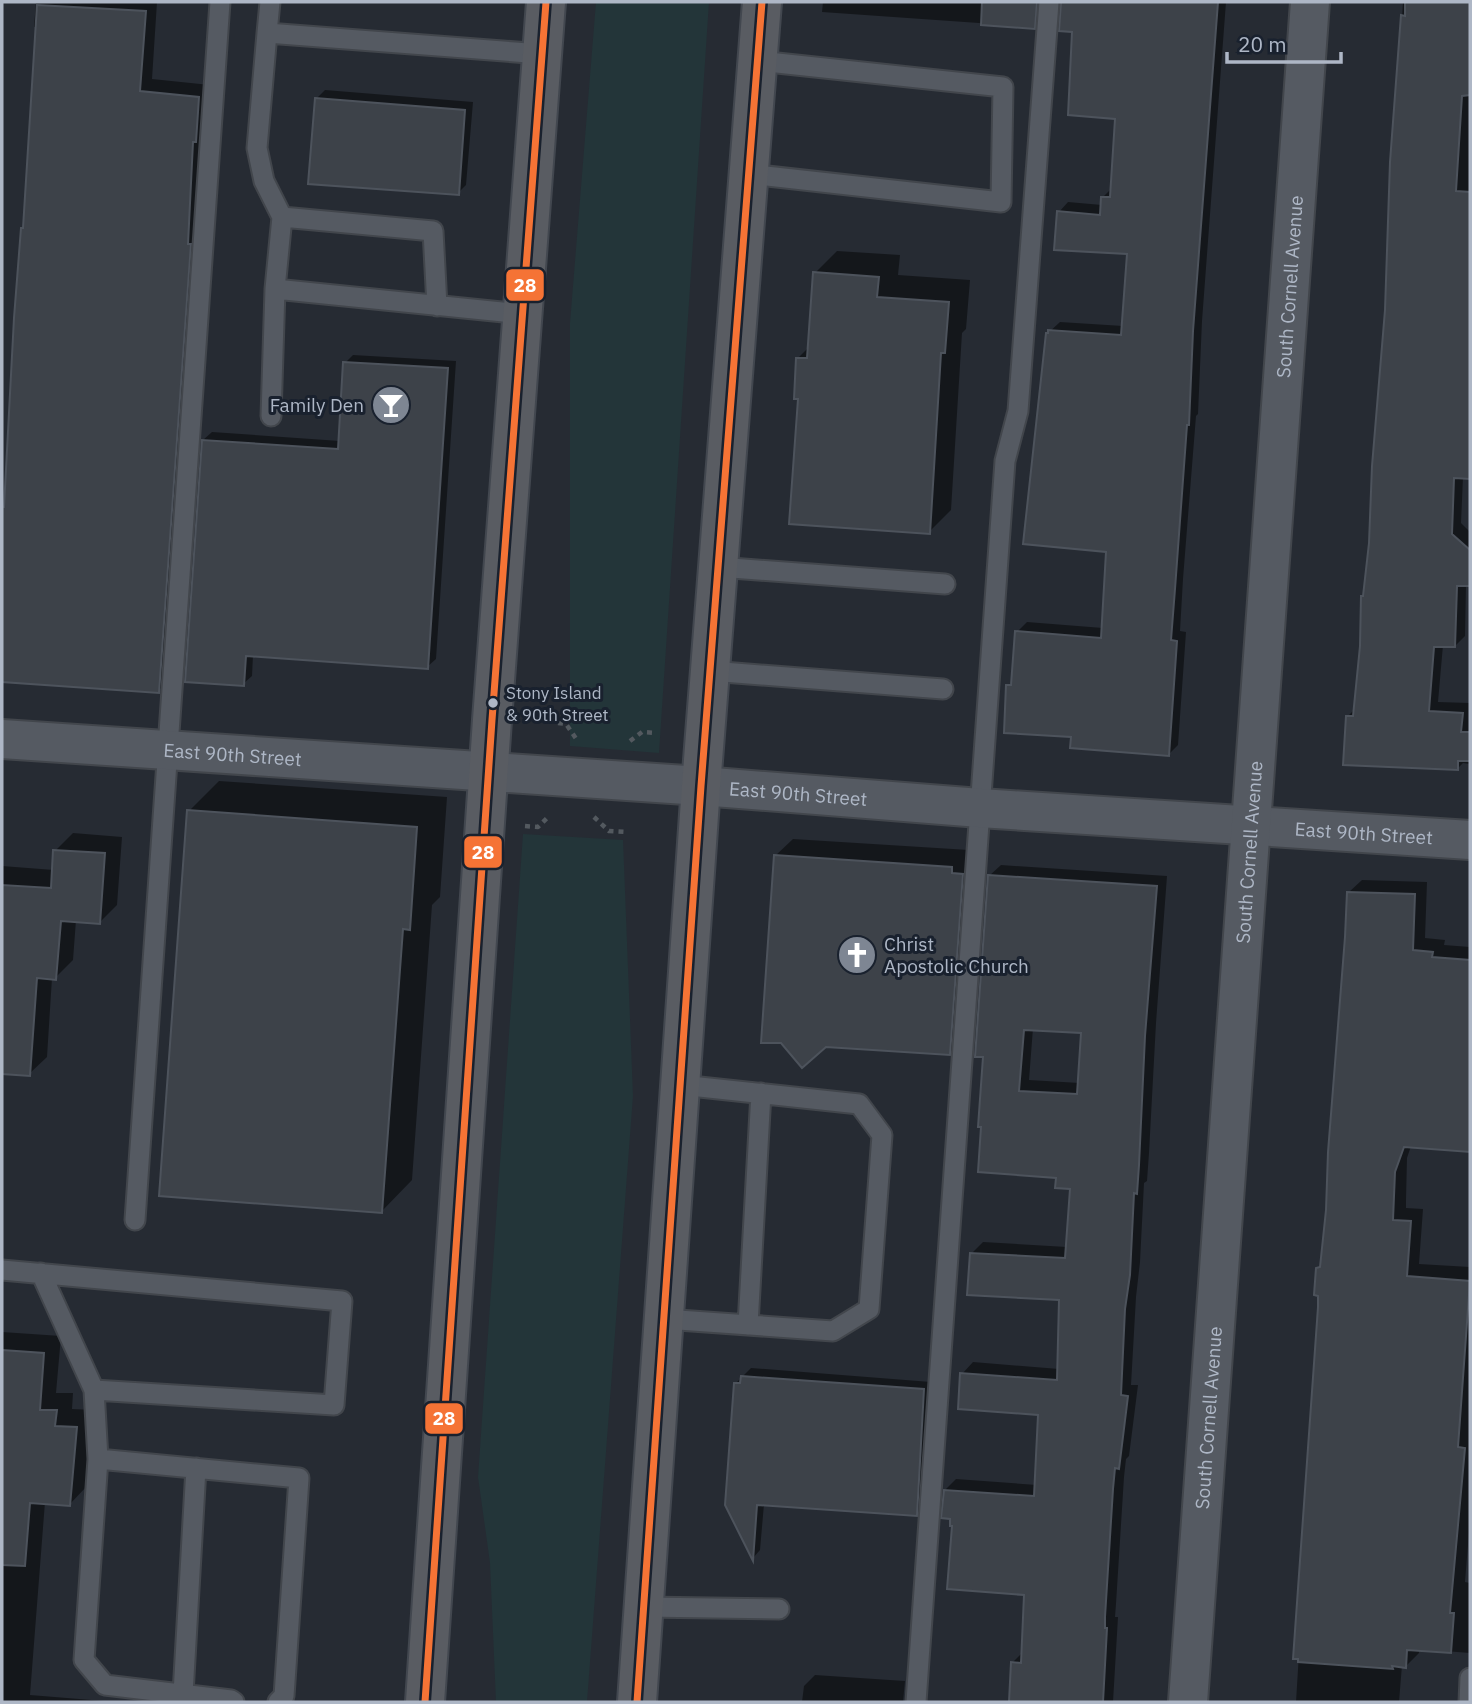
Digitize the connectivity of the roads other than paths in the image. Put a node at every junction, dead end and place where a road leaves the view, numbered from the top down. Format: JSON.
{"nodes":[{"id":1,"x":220,"y":2,"type":"edge"},
{"id":2,"x":270,"y":2,"type":"edge"},
{"id":3,"x":546,"y":2,"type":"edge"},
{"id":4,"x":762,"y":2,"type":"edge"},
{"id":5,"x":1049,"y":2,"type":"edge"},
{"id":6,"x":1310,"y":2,"type":"edge"},
{"id":7,"x":267,"y":33,"type":"junction"},
{"id":8,"x":542,"y":54,"type":"junction"},
{"id":9,"x":758,"y":61,"type":"junction"},
{"id":10,"x":749,"y":174,"type":"junction"},
{"id":11,"x":282,"y":217,"type":"junction"},
{"id":12,"x":275,"y":289,"type":"junction"},
{"id":13,"x":438,"y":306,"type":"junction"},
{"id":14,"x":523,"y":314,"type":"junction"},
{"id":15,"x":271,"y":416,"type":"dead end"},
{"id":16,"x":718,"y":567,"type":"junction"},
{"id":17,"x":945,"y":584,"type":"dead end"},
{"id":18,"x":710,"y":671,"type":"junction"},
{"id":19,"x":943,"y":690,"type":"dead end"},
{"id":20,"x":2,"y":739,"type":"edge"},
{"id":21,"x":168,"y":750,"type":"junction"},
{"id":22,"x":489,"y":772,"type":"junction"},
{"id":23,"x":701,"y":786,"type":"junction"},
{"id":24,"x":980,"y":808,"type":"junction"},
{"id":25,"x":1251,"y":824,"type":"junction"},
{"id":26,"x":1470,"y":839,"type":"edge"},
{"id":27,"x":681,"y":1085,"type":"junction"},
{"id":28,"x":761,"y":1093,"type":"junction"},
{"id":29,"x":135,"y":1220,"type":"dead end"},
{"id":30,"x":2,"y":1270,"type":"edge"},
{"id":31,"x":41,"y":1273,"type":"junction"},
{"id":32,"x":664,"y":1319,"type":"junction"},
{"id":33,"x":748,"y":1325,"type":"junction"},
{"id":34,"x":94,"y":1390,"type":"junction"},
{"id":35,"x":99,"y":1459,"type":"junction"},
{"id":36,"x":195,"y":1468,"type":"junction"},
{"id":37,"x":644,"y":1607,"type":"junction"},
{"id":38,"x":779,"y":1609,"type":"dead end"},
{"id":39,"x":429,"y":1647,"type":"junction"},
{"id":40,"x":1470,"y":1678,"type":"edge"},
{"id":41,"x":183,"y":1694,"type":"junction"},
{"id":42,"x":234,"y":1702,"type":"edge"},
{"id":43,"x":278,"y":1702,"type":"edge"},
{"id":44,"x":425,"y":1702,"type":"edge"},
{"id":45,"x":446,"y":1702,"type":"edge"},
{"id":46,"x":637,"y":1702,"type":"edge"},
{"id":47,"x":916,"y":1702,"type":"edge"},
{"id":48,"x":1188,"y":1702,"type":"edge"},
{"id":49,"x":1469,"y":1702,"type":"edge"}],
"edges":[{"from":1,"to":21,"type":"lane"},
{"from":2,"to":7,"type":"lane"},
{"from":3,"to":8,"type":"highway"},
{"from":4,"to":9,"type":"highway"},
{"from":5,"to":24,"type":"lane"},
{"from":6,"to":25,"type":"street","name":"South Cornell Avenue"},
{"from":7,"to":8,"type":"lane"},
{"from":7,"to":11,"type":"lane"},
{"from":8,"to":14,"type":"highway"},
{"from":9,"to":10,"type":"highway"},
{"from":9,"to":10,"type":"lane"},
{"from":10,"to":16,"type":"highway"},
{"from":11,"to":12,"type":"lane"},
{"from":11,"to":13,"type":"lane"},
{"from":12,"to":13,"type":"lane"},
{"from":12,"to":15,"type":"lane"},
{"from":13,"to":14,"type":"lane"},
{"from":14,"to":22,"type":"highway"},
{"from":16,"to":17,"type":"lane"},
{"from":16,"to":18,"type":"highway"},
{"from":18,"to":19,"type":"lane"},
{"from":18,"to":23,"type":"highway"},
{"from":20,"to":21,"type":"street","name":"East 90th Street"},
{"from":21,"to":22,"type":"street","name":"East 90th Street"},
{"from":21,"to":29,"type":"lane"},
{"from":22,"to":23,"type":"street","name":"East 90th Street"},
{"from":22,"to":39,"type":"highway"},
{"from":23,"to":24,"type":"street","name":"East 90th Street"},
{"from":23,"to":27,"type":"highway"},
{"from":24,"to":25,"type":"street","name":"East 90th Street"},
{"from":24,"to":47,"type":"lane"},
{"from":25,"to":26,"type":"street","name":"East 90th Street"},
{"from":25,"to":48,"type":"street","name":"South Cornell Avenue"},
{"from":27,"to":28,"type":"lane"},
{"from":27,"to":32,"type":"highway"},
{"from":28,"to":33,"type":"lane"},
{"from":28,"to":33,"type":"lane"},
{"from":30,"to":31,"type":"lane"},
{"from":31,"to":34,"type":"lane"},
{"from":31,"to":34,"type":"lane"},
{"from":32,"to":33,"type":"lane"},
{"from":32,"to":37,"type":"highway"},
{"from":34,"to":35,"type":"lane"},
{"from":35,"to":36,"type":"lane"},
{"from":35,"to":41,"type":"lane"},
{"from":36,"to":41,"type":"lane"},
{"from":36,"to":43,"type":"lane"},
{"from":37,"to":38,"type":"lane"},
{"from":37,"to":46,"type":"highway"},
{"from":39,"to":44,"type":"highway"},
{"from":39,"to":45,"type":"highway"},
{"from":40,"to":49,"type":"lane"},
{"from":41,"to":42,"type":"lane"}]}
